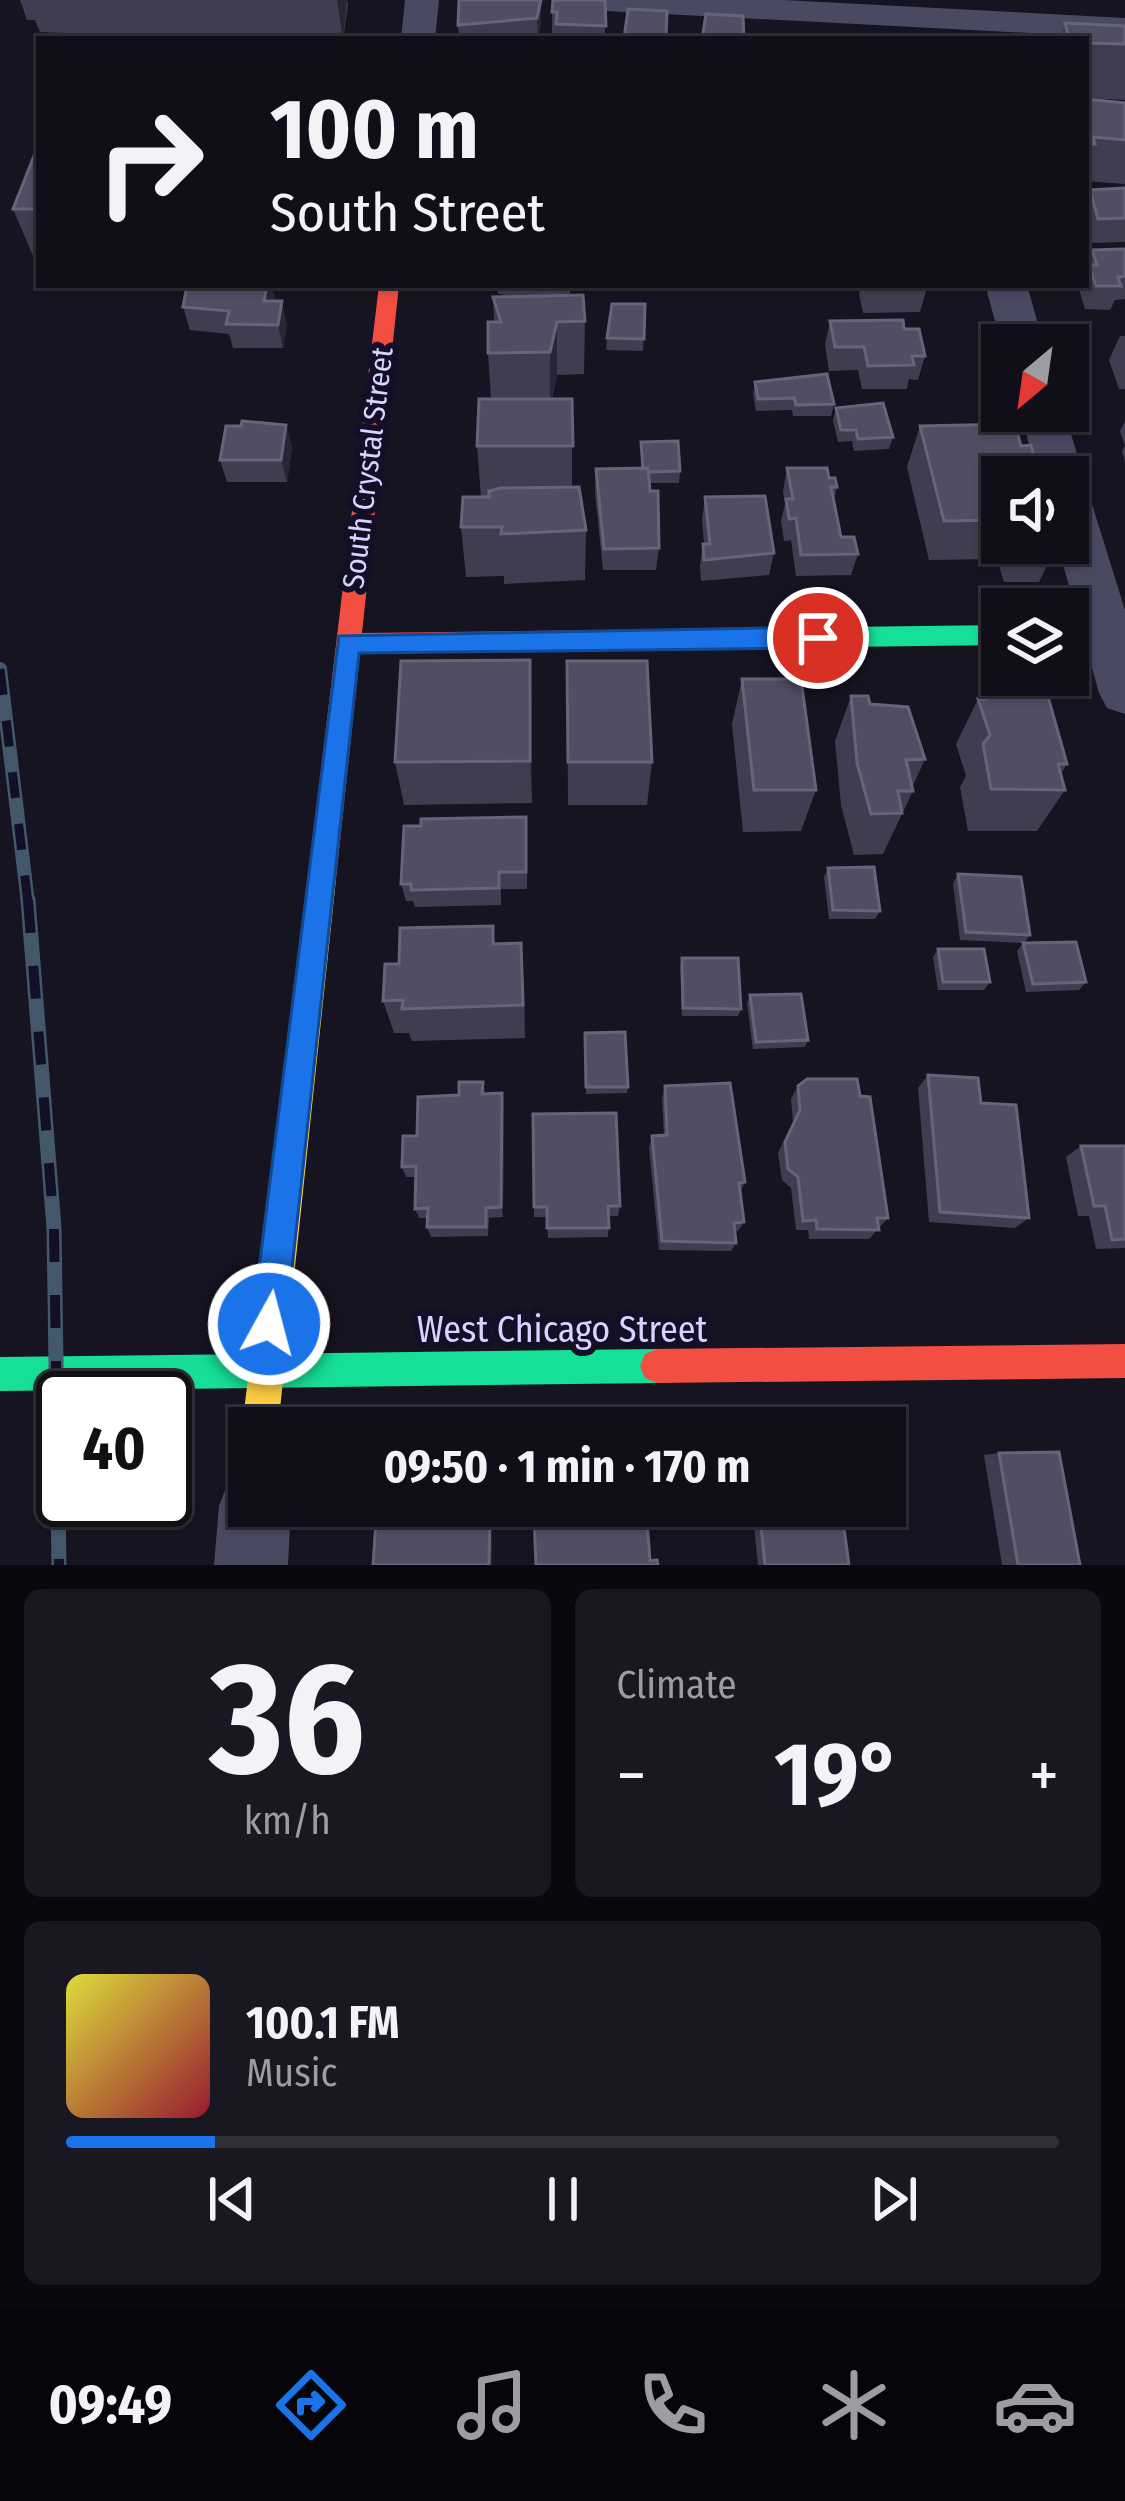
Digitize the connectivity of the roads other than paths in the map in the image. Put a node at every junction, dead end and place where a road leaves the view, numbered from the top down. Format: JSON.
{"nodes":[{"id":1,"x":422,"y":0,"type":"edge"},
{"id":2,"x":587,"y":0,"type":"edge"},
{"id":3,"x":1071,"y":13,"type":"edge"},
{"id":4,"x":932,"y":28,"type":"edge"},
{"id":5,"x":1125,"y":28,"type":"edge"},
{"id":6,"x":418,"y":36,"type":"edge"},
{"id":7,"x":389,"y":288,"type":"edge"},
{"id":8,"x":1007,"y":288,"type":"edge"},
{"id":9,"x":1017,"y":324,"type":"edge"},
{"id":10,"x":1083,"y":564,"type":"edge"},
{"id":11,"x":1100,"y":634,"type":"edge"},
{"id":12,"x":981,"y":635,"type":"edge"},
{"id":13,"x":348,"y":643,"type":"junction"},
{"id":14,"x":1125,"y":692,"type":"edge"},
{"id":15,"x":1125,"y":1361,"type":"edge"},
{"id":16,"x":264,"y":1367,"type":"junction"},
{"id":17,"x":0,"y":1374,"type":"edge"},
{"id":18,"x":261,"y":1407,"type":"edge"},
{"id":19,"x":254,"y":1527,"type":"edge"},
{"id":20,"x":251,"y":1565,"type":"edge"}],
"edges":[{"from":1,"to":6,"type":"street"},
{"from":2,"to":4,"type":"street"},
{"from":3,"to":4,"type":"street"},
{"from":3,"to":5,"type":"street"},
{"from":7,"to":13,"type":"street","name":"South Crystal Street"},
{"from":8,"to":9,"type":"street"},
{"from":10,"to":11,"type":"street"},
{"from":11,"to":14,"type":"street"},
{"from":12,"to":13,"type":"street"},
{"from":13,"to":16,"type":"street","name":"South Crystal Street"},
{"from":15,"to":16,"type":"street","name":"West Chicago Street"},
{"from":16,"to":17,"type":"street","name":"West Chicago Street"},
{"from":16,"to":18,"type":"street","name":"South Crystal Street"},
{"from":19,"to":20,"type":"street"}]}
